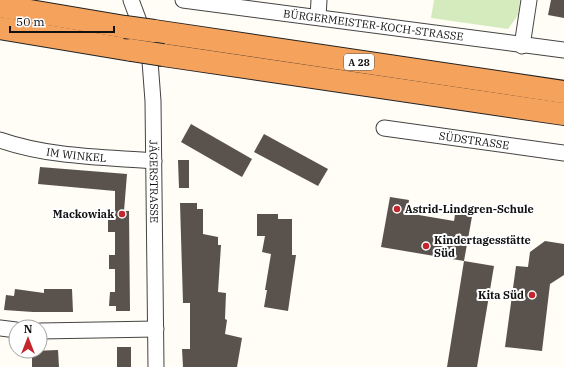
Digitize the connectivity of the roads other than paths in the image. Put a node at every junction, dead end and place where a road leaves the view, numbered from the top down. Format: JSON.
{"nodes":[{"id":1,"x":131,"y":0,"type":"edge"},
{"id":2,"x":183,"y":0,"type":"edge"},
{"id":3,"x":319,"y":0,"type":"edge"},
{"id":4,"x":529,"y":0,"type":"edge"},
{"id":5,"x":0,"y":6,"type":"edge"},
{"id":6,"x":318,"y":17,"type":"junction"},
{"id":7,"x":0,"y":28,"type":"edge"},
{"id":8,"x":522,"y":46,"type":"junction"},
{"id":9,"x":564,"y":50,"type":"edge"},
{"id":10,"x":564,"y":92,"type":"edge"},
{"id":11,"x":564,"y":114,"type":"edge"},
{"id":12,"x":384,"y":128,"type":"dead end"},
{"id":13,"x":0,"y":140,"type":"edge"},
{"id":14,"x":564,"y":153,"type":"edge"},
{"id":15,"x":154,"y":161,"type":"junction"},
{"id":16,"x":156,"y":329,"type":"junction"},
{"id":17,"x":48,"y":331,"type":"edge"},
{"id":18,"x":156,"y":367,"type":"edge"}],
"edges":[{"from":1,"to":15,"type":"street","name":"JÄGERSTRASSE"},
{"from":2,"to":6,"type":"street","name":"BÜRGERMEISTER-KOCH-STRASSE"},
{"from":3,"to":6,"type":"street"},
{"from":4,"to":8,"type":"street"},
{"from":5,"to":10,"type":"highway","number":"A 28","bridge":true},
{"from":6,"to":8,"type":"street","name":"BÜRGERMEISTER-KOCH-STRASSE"},
{"from":7,"to":11,"type":"highway","number":"A 28","bridge":true},
{"from":8,"to":9,"type":"street","name":"BÜRGERMEISTER-KOCH-STRASSE"},
{"from":12,"to":14,"type":"street","name":"SÜDSTRASSE"},
{"from":13,"to":15,"type":"street","name":"IM WINKEL"},
{"from":15,"to":16,"type":"street","name":"JÄGERSTRASSE"},
{"from":16,"to":17,"type":"street"},
{"from":16,"to":18,"type":"street","name":"JÄGERSTRASSE"}]}
